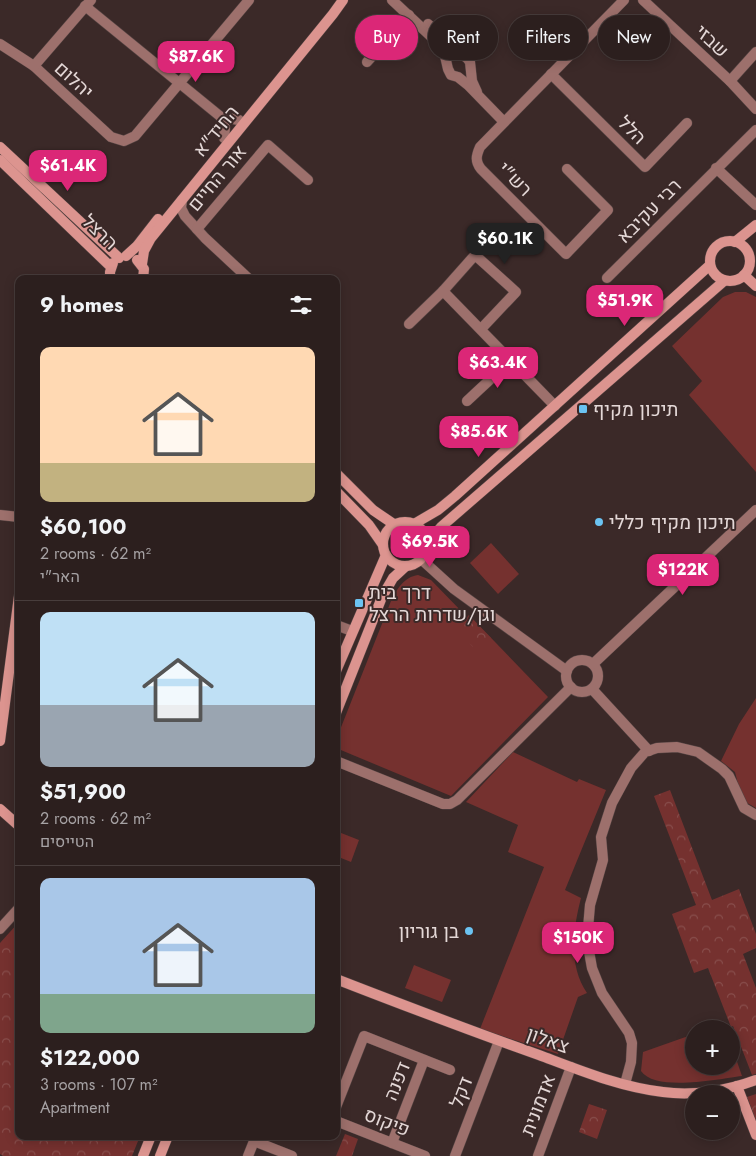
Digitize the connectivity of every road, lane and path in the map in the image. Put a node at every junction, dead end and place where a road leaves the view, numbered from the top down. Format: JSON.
{"nodes":[{"id":1,"x":249,"y":0,"type":"edge"},
{"id":2,"x":336,"y":0,"type":"edge"},
{"id":3,"x":343,"y":0,"type":"edge"},
{"id":4,"x":392,"y":0,"type":"edge"},
{"id":5,"x":401,"y":0,"type":"edge"},
{"id":6,"x":624,"y":0,"type":"edge"},
{"id":7,"x":643,"y":0,"type":"edge"},
{"id":8,"x":88,"y":3,"type":"edge"},
{"id":9,"x":409,"y":15,"type":"edge"},
{"id":10,"x":418,"y":24,"type":"edge"},
{"id":11,"x":428,"y":24,"type":"edge"},
{"id":12,"x":0,"y":44,"type":"edge"},
{"id":13,"x":756,"y":52,"type":"edge"},
{"id":14,"x":450,"y":60,"type":"edge"},
{"id":15,"x":468,"y":60,"type":"edge"},
{"id":16,"x":447,"y":65,"type":"junction"},
{"id":17,"x":34,"y":66,"type":"junction"},
{"id":18,"x":470,"y":70,"type":"junction"},
{"id":19,"x":552,"y":74,"type":"junction"},
{"id":20,"x":458,"y":78,"type":"junction"},
{"id":21,"x":730,"y":81,"type":"junction"},
{"id":22,"x":179,"y":84,"type":"junction"},
{"id":23,"x":480,"y":97,"type":"junction"},
{"id":24,"x":756,"y":109,"type":"edge"},
{"id":25,"x":221,"y":117,"type":"junction"},
{"id":26,"x":239,"y":120,"type":"junction"},
{"id":27,"x":504,"y":122,"type":"junction"},
{"id":28,"x":687,"y":123,"type":"dead end"},
{"id":29,"x":756,"y":130,"type":"edge"},
{"id":30,"x":224,"y":138,"type":"junction"},
{"id":31,"x":0,"y":147,"type":"edge"},
{"id":32,"x":0,"y":160,"type":"edge"},
{"id":33,"x":716,"y":168,"type":"junction"},
{"id":34,"x":567,"y":169,"type":"dead end"},
{"id":35,"x":308,"y":180,"type":"dead end"},
{"id":36,"x":182,"y":200,"type":"junction"},
{"id":37,"x":756,"y":205,"type":"edge"},
{"id":38,"x":186,"y":216,"type":"junction"},
{"id":39,"x":167,"y":219,"type":"junction"},
{"id":40,"x":756,"y":225,"type":"edge"},
{"id":41,"x":197,"y":229,"type":"junction"},
{"id":42,"x":735,"y":242,"type":"junction"},
{"id":43,"x":756,"y":246,"type":"edge"},
{"id":44,"x":749,"y":254,"type":"junction"},
{"id":45,"x":122,"y":257,"type":"junction"},
{"id":46,"x":142,"y":264,"type":"junction"},
{"id":47,"x":710,"y":265,"type":"junction"},
{"id":48,"x":111,"y":267,"type":"junction"},
{"id":49,"x":110,"y":275,"type":"edge"},
{"id":50,"x":143,"y":275,"type":"edge"},
{"id":51,"x":245,"y":275,"type":"edge"},
{"id":52,"x":744,"y":275,"type":"junction"},
{"id":53,"x":607,"y":278,"type":"dead end"},
{"id":54,"x":724,"y":281,"type":"junction"},
{"id":55,"x":756,"y":286,"type":"edge"},
{"id":56,"x":443,"y":291,"type":"junction"},
{"id":57,"x":409,"y":324,"type":"dead end"},
{"id":58,"x":481,"y":329,"type":"junction"},
{"id":59,"x":511,"y":360,"type":"junction"},
{"id":60,"x":467,"y":401,"type":"dead end"},
{"id":61,"x":556,"y":406,"type":"junction"},
{"id":62,"x":340,"y":477,"type":"edge"},
{"id":63,"x":340,"y":495,"type":"edge"},
{"id":64,"x":756,"y":510,"type":"edge"},
{"id":65,"x":0,"y":514,"type":"edge"},
{"id":66,"x":15,"y":516,"type":"edge"},
{"id":67,"x":414,"y":524,"type":"junction"},
{"id":68,"x":395,"y":525,"type":"junction"},
{"id":69,"x":427,"y":543,"type":"junction"},
{"id":70,"x":384,"y":550,"type":"junction"},
{"id":71,"x":421,"y":559,"type":"junction"},
{"id":72,"x":406,"y":566,"type":"junction"},
{"id":73,"x":15,"y":627,"type":"edge"},
{"id":74,"x":340,"y":627,"type":"edge"},
{"id":75,"x":352,"y":632,"type":"junction"},
{"id":76,"x":340,"y":660,"type":"edge"},
{"id":77,"x":593,"y":664,"type":"junction"},
{"id":78,"x":567,"y":671,"type":"junction"},
{"id":79,"x":571,"y":688,"type":"junction"},
{"id":80,"x":592,"y":688,"type":"junction"},
{"id":81,"x":340,"y":703,"type":"edge"},
{"id":82,"x":0,"y":742,"type":"edge"},
{"id":83,"x":649,"y":751,"type":"junction"},
{"id":84,"x":340,"y":763,"type":"edge"},
{"id":85,"x":0,"y":810,"type":"edge"},
{"id":86,"x":756,"y":815,"type":"edge"},
{"id":87,"x":15,"y":823,"type":"edge"},
{"id":88,"x":15,"y":912,"type":"edge"},
{"id":89,"x":0,"y":928,"type":"edge"},
{"id":90,"x":340,"y":981,"type":"edge"},
{"id":91,"x":499,"y":1041,"type":"junction"},
{"id":92,"x":424,"y":1060,"type":"junction"},
{"id":93,"x":571,"y":1067,"type":"junction"},
{"id":94,"x":450,"y":1070,"type":"dead end"},
{"id":95,"x":756,"y":1080,"type":"edge"},
{"id":96,"x":625,"y":1084,"type":"junction"},
{"id":97,"x":740,"y":1085,"type":"edge"},
{"id":98,"x":685,"y":1093,"type":"edge"},
{"id":99,"x":740,"y":1094,"type":"edge"},
{"id":100,"x":340,"y":1098,"type":"edge"},
{"id":101,"x":340,"y":1123,"type":"edge"},
{"id":102,"x":756,"y":1135,"type":"edge"},
{"id":103,"x":149,"y":1140,"type":"edge"},
{"id":104,"x":166,"y":1140,"type":"edge"},
{"id":105,"x":254,"y":1140,"type":"edge"},
{"id":106,"x":259,"y":1140,"type":"edge"},
{"id":107,"x":392,"y":1143,"type":"junction"},
{"id":108,"x":143,"y":1156,"type":"edge"},
{"id":109,"x":160,"y":1156,"type":"edge"},
{"id":110,"x":248,"y":1156,"type":"edge"},
{"id":111,"x":292,"y":1156,"type":"edge"},
{"id":112,"x":425,"y":1156,"type":"edge"},
{"id":113,"x":455,"y":1156,"type":"edge"},
{"id":114,"x":538,"y":1156,"type":"edge"}],
"edges":[{"from":1,"to":22,"type":"street"},
{"from":2,"to":26,"type":"main road","name":"החיד\"א"},
{"from":3,"to":36,"type":"main road","name":"החיד\"א"},
{"from":4,"to":9,"type":"street"},
{"from":5,"to":11,"type":"street"},
{"from":6,"to":19,"type":"street"},
{"from":7,"to":21,"type":"street","name":"שבזי"},
{"from":8,"to":17,"type":"street"},
{"from":8,"to":22,"type":"street"},
{"from":10,"to":16,"type":"street"},
{"from":12,"to":17,"type":"street","name":"יהלום"},
{"from":13,"to":21,"type":"street"},
{"from":14,"to":16,"type":"street"},
{"from":15,"to":18,"type":"street"},
{"from":16,"to":20,"type":"street"},
{"from":17,"to":22,"type":"street","name":"יהלום"},
{"from":18,"to":20,"type":"street"},
{"from":18,"to":23,"type":"street"},
{"from":19,"to":27,"type":"street"},
{"from":19,"to":28,"type":"street","name":"הלל"},
{"from":20,"to":23,"type":"street"},
{"from":21,"to":24,"type":"street","name":"שבזי"},
{"from":22,"to":25,"type":"street"},
{"from":23,"to":27,"type":"street"},
{"from":25,"to":26,"type":"street"},
{"from":25,"to":30,"type":"street"},
{"from":26,"to":30,"type":"main road","name":"החיד\"א"},
{"from":27,"to":34,"type":"street","name":"רש\"י"},
{"from":29,"to":33,"type":"street","name":"רבי עקיבא"},
{"from":30,"to":45,"type":"main road","name":"החיד\"א"},
{"from":31,"to":45,"type":"main road","name":"הרצל"},
{"from":32,"to":48,"type":"main road","name":"הרצל"},
{"from":33,"to":37,"type":"street"},
{"from":33,"to":53,"type":"street","name":"רבי עקיבא"},
{"from":35,"to":41,"type":"street","name":"אור החיים"},
{"from":36,"to":38,"type":"street"},
{"from":36,"to":39,"type":"main road","name":"החיד\"א"},
{"from":38,"to":39,"type":"street"},
{"from":38,"to":41,"type":"street"},
{"from":39,"to":46,"type":"main road","name":"החיד\"א"},
{"from":40,"to":42,"type":"main road"},
{"from":41,"to":51,"type":"street"},
{"from":42,"to":44,"type":"main road"},
{"from":42,"to":47,"type":"main road"},
{"from":43,"to":44,"type":"main road"},
{"from":44,"to":52,"type":"main road"},
{"from":45,"to":46,"type":"main road","name":"הרצל"},
{"from":45,"to":48,"type":"main road","name":"החיד\"א"},
{"from":46,"to":50,"type":"main road"},
{"from":47,"to":54,"type":"main road"},
{"from":47,"to":61,"type":"main road"},
{"from":48,"to":49,"type":"main road"},
{"from":52,"to":54,"type":"main road"},
{"from":52,"to":55,"type":"main road"},
{"from":54,"to":69,"type":"main road"},
{"from":56,"to":57,"type":"street"},
{"from":56,"to":58,"type":"street"},
{"from":56,"to":58,"type":"street"},
{"from":58,"to":59,"type":"street"},
{"from":59,"to":60,"type":"street"},
{"from":59,"to":61,"type":"street"},
{"from":61,"to":67,"type":"main road"},
{"from":62,"to":68,"type":"main road"},
{"from":63,"to":70,"type":"main road"},
{"from":64,"to":77,"type":"street"},
{"from":65,"to":66,"type":"street"},
{"from":67,"to":68,"type":"main road"},
{"from":67,"to":69,"type":"main road"},
{"from":68,"to":70,"type":"main road"},
{"from":69,"to":71,"type":"main road"},
{"from":70,"to":72,"type":"main road"},
{"from":70,"to":75,"type":"main road"},
{"from":71,"to":72,"type":"main road"},
{"from":71,"to":78,"type":"street"},
{"from":72,"to":81,"type":"main road"},
{"from":73,"to":82,"type":"main road"},
{"from":74,"to":75,"type":"street"},
{"from":75,"to":76,"type":"main road"},
{"from":77,"to":78,"type":"street"},
{"from":77,"to":80,"type":"street"},
{"from":78,"to":79,"type":"street"},
{"from":79,"to":80,"type":"street"},
{"from":79,"to":84,"type":"street"},
{"from":80,"to":83,"type":"street"},
{"from":83,"to":86,"type":"street"},
{"from":83,"to":96,"type":"street"},
{"from":85,"to":87,"type":"main road"},
{"from":88,"to":89,"type":"street"},
{"from":90,"to":91,"type":"main road","name":"צאלון"},
{"from":91,"to":93,"type":"main road","name":"צאלון"},
{"from":91,"to":113,"type":"street","name":"דקל"},
{"from":92,"to":94,"type":"street","name":"דפנה"},
{"from":92,"to":100,"type":"street","name":"דפנה"},
{"from":92,"to":107,"type":"street","name":"דפנה"},
{"from":93,"to":96,"type":"main road","name":"צאלון"},
{"from":93,"to":114,"type":"street","name":"אדמונית"},
{"from":95,"to":97,"type":"main road","name":"צאלון"},
{"from":96,"to":98,"type":"main road","name":"צאלון"},
{"from":99,"to":102,"type":"main road"},
{"from":101,"to":107,"type":"street","name":"פיקוס"},
{"from":103,"to":108,"type":"main road"},
{"from":104,"to":109,"type":"main road"},
{"from":105,"to":110,"type":"street"},
{"from":106,"to":111,"type":"street"},
{"from":107,"to":112,"type":"street","name":"פיקוס"}]}
